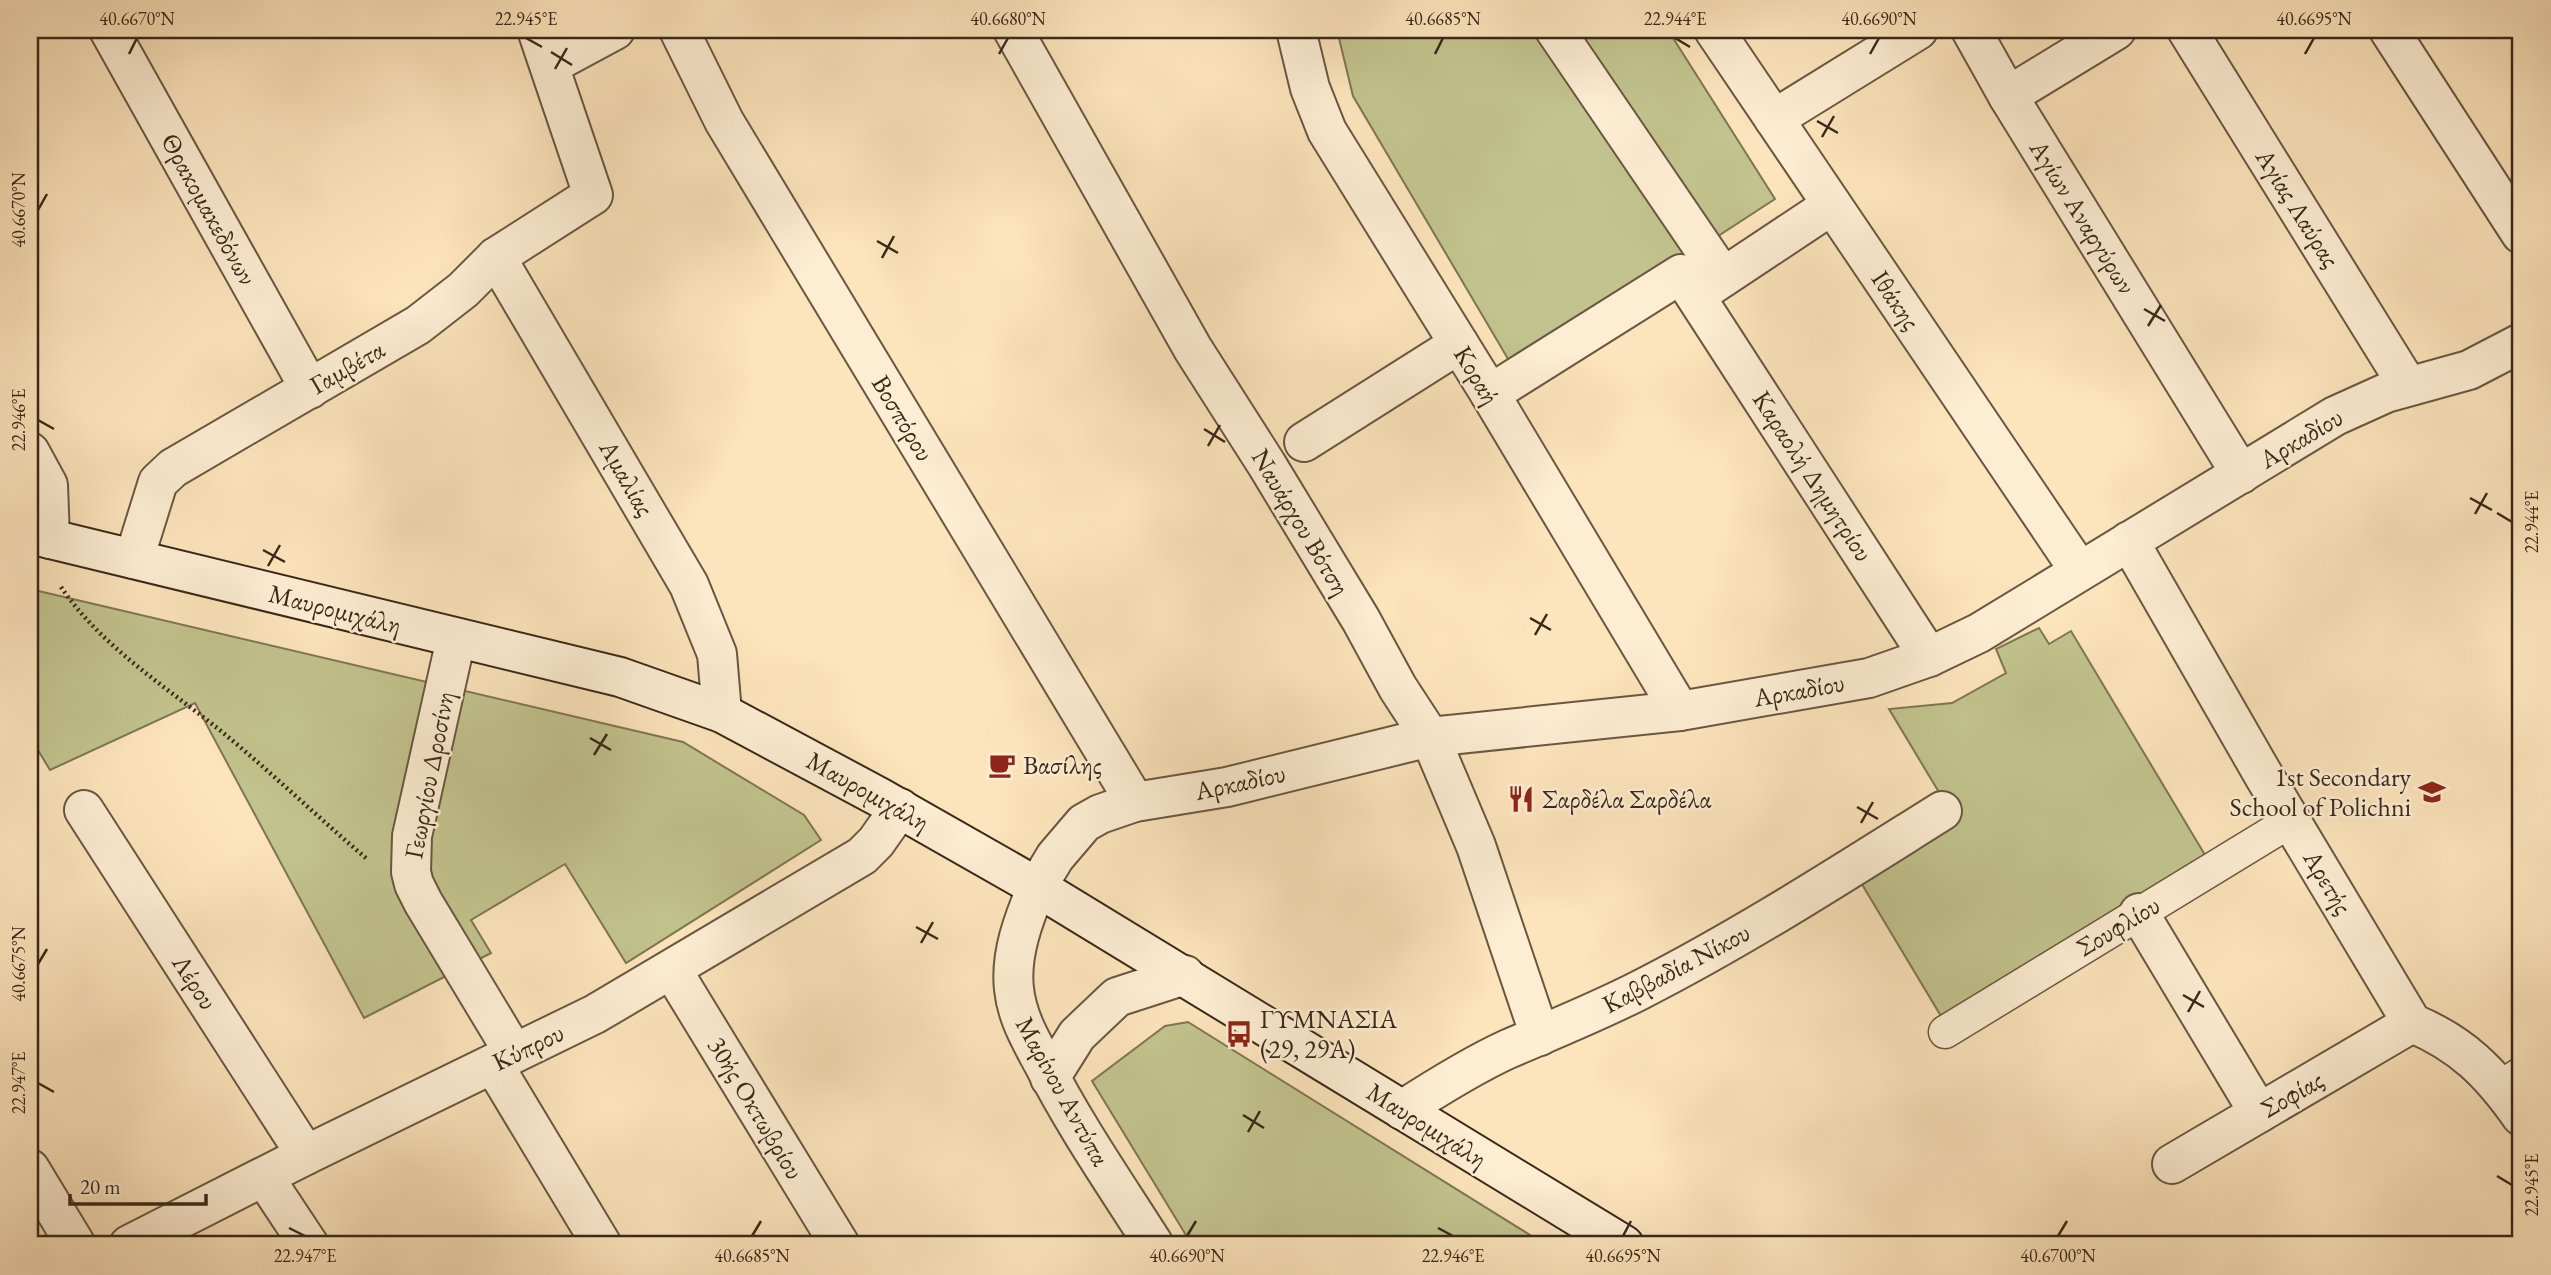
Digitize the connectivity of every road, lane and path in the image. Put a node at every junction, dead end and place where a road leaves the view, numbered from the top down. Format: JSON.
{"nodes":[{"id":1,"x":109,"y":30,"type":"edge"},
{"id":2,"x":537,"y":30,"type":"edge"},
{"id":3,"x":615,"y":30,"type":"edge"},
{"id":4,"x":679,"y":30,"type":"edge"},
{"id":5,"x":1013,"y":30,"type":"edge"},
{"id":6,"x":1296,"y":30,"type":"edge"},
{"id":7,"x":1555,"y":30,"type":"edge"},
{"id":8,"x":1714,"y":30,"type":"edge"},
{"id":9,"x":1917,"y":30,"type":"edge"},
{"id":10,"x":1971,"y":30,"type":"edge"},
{"id":11,"x":2116,"y":30,"type":"edge"},
{"id":12,"x":2187,"y":30,"type":"edge"},
{"id":13,"x":2389,"y":30,"type":"edge"},
{"id":14,"x":550,"y":65,"type":"junction"},
{"id":15,"x":2008,"y":96,"type":"junction"},
{"id":16,"x":1774,"y":120,"type":"junction"},
{"id":17,"x":1832,"y":205,"type":"junction"},
{"id":18,"x":2521,"y":234,"type":"edge"},
{"id":19,"x":496,"y":257,"type":"junction"},
{"id":20,"x":1709,"y":286,"type":"junction"},
{"id":21,"x":2521,"y":343,"type":"edge"},
{"id":22,"x":1459,"y":344,"type":"junction"},
{"id":23,"x":2408,"y":386,"type":"junction"},
{"id":24,"x":310,"y":389,"type":"junction"},
{"id":25,"x":1490,"y":394,"type":"junction"},
{"id":26,"x":1304,"y":442,"type":"joint"},
{"id":27,"x":30,"y":452,"type":"edge"},
{"id":28,"x":1267,"y":465,"type":"junction"},
{"id":29,"x":2241,"y":474,"type":"junction"},
{"id":30,"x":40,"y":537,"type":"edge"},
{"id":31,"x":2129,"y":541,"type":"junction"},
{"id":32,"x":134,"y":558,"type":"junction"},
{"id":33,"x":2079,"y":570,"type":"junction"},
{"id":34,"x":456,"y":639,"type":"junction"},
{"id":35,"x":1929,"y":657,"type":"junction"},
{"id":36,"x":1680,"y":711,"type":"junction"},
{"id":37,"x":722,"y":713,"type":"junction"},
{"id":38,"x":1430,"y":737,"type":"junction"},
{"id":39,"x":1135,"y":802,"type":"junction"},
{"id":40,"x":900,"y":808,"type":"junction"},
{"id":41,"x":84,"y":810,"type":"dead end"},
{"id":42,"x":1942,"y":811,"type":"dead end"},
{"id":43,"x":2291,"y":821,"type":"junction"},
{"id":44,"x":414,"y":884,"type":"junction"},
{"id":45,"x":1037,"y":887,"type":"junction"},
{"id":46,"x":2138,"y":913,"type":"junction"},
{"id":47,"x":672,"y":970,"type":"junction"},
{"id":48,"x":1185,"y":975,"type":"junction"},
{"id":49,"x":2412,"y":1023,"type":"junction"},
{"id":50,"x":1945,"y":1032,"type":"dead end"},
{"id":51,"x":1541,"y":1036,"type":"junction"},
{"id":52,"x":503,"y":1058,"type":"junction"},
{"id":53,"x":2508,"y":1075,"type":"edge"},
{"id":54,"x":1050,"y":1078,"type":"junction"},
{"id":55,"x":1402,"y":1110,"type":"junction"},
{"id":56,"x":2259,"y":1113,"type":"junction"},
{"id":57,"x":2521,"y":1116,"type":"edge"},
{"id":58,"x":306,"y":1155,"type":"junction"},
{"id":59,"x":2172,"y":1164,"type":"dead end"},
{"id":60,"x":30,"y":1169,"type":"edge"},
{"id":61,"x":264,"y":1177,"type":"junction"},
{"id":62,"x":76,"y":1245,"type":"edge"},
{"id":63,"x":129,"y":1245,"type":"edge"},
{"id":64,"x":309,"y":1245,"type":"edge"},
{"id":65,"x":602,"y":1245,"type":"edge"},
{"id":66,"x":840,"y":1245,"type":"edge"},
{"id":67,"x":1154,"y":1245,"type":"edge"},
{"id":68,"x":1624,"y":1245,"type":"edge"}],
"edges":[{"from":1,"to":24,"type":"street","name":"Θρακομακεδόνων"},
{"from":2,"to":14,"type":"street"},
{"from":3,"to":14,"type":"street"},
{"from":4,"to":39,"type":"street","name":"Βοσπόρου"},
{"from":5,"to":28,"type":"street","name":"Ναυάρχου Βότση"},
{"from":6,"to":22,"type":"street","name":"Κοραή"},
{"from":7,"to":20,"type":"street","name":"Καραολή Δημητρίου"},
{"from":8,"to":16,"type":"street","name":"Ιθάκης"},
{"from":9,"to":16,"type":"street"},
{"from":10,"to":15,"type":"street","name":"Αγίων Αναργύρων"},
{"from":11,"to":15,"type":"street"},
{"from":12,"to":23,"type":"street","name":"Αγίας Λαύρας"},
{"from":13,"to":18,"type":"street"},
{"from":14,"to":19,"type":"street","name":"Γαμβέτα"},
{"from":15,"to":29,"type":"street","name":"Αγίων Αναργύρων"},
{"from":16,"to":17,"type":"street","name":"Ιθάκης"},
{"from":17,"to":20,"type":"street"},
{"from":17,"to":33,"type":"street","name":"Ιθάκης"},
{"from":19,"to":24,"type":"street","name":"Γαμβέτα"},
{"from":19,"to":37,"type":"street","name":"Αμαλίας"},
{"from":20,"to":25,"type":"street"},
{"from":20,"to":35,"type":"street","name":"Καραολή Δημητρίου"},
{"from":21,"to":23,"type":"street","name":"Αρκαδίου"},
{"from":22,"to":25,"type":"street","name":"Κοραή"},
{"from":22,"to":26,"type":"street"},
{"from":23,"to":29,"type":"street","name":"Αρκαδίου"},
{"from":24,"to":32,"type":"street","name":"Γαμβέτα"},
{"from":25,"to":36,"type":"street","name":"Κοραή"},
{"from":26,"to":28,"type":"lane"},
{"from":27,"to":30,"type":"street"},
{"from":28,"to":38,"type":"street","name":"Ναυάρχου Βότση"},
{"from":29,"to":31,"type":"street","name":"Αρκαδίου"},
{"from":30,"to":32,"type":"street","name":"Μαυρομιχάλη"},
{"from":30,"to":44,"type":"path"},
{"from":31,"to":33,"type":"street","name":"Αρκαδίου"},
{"from":31,"to":43,"type":"street","name":"Αρετής"},
{"from":32,"to":34,"type":"street","name":"Μαυρομιχάλη"},
{"from":33,"to":35,"type":"street","name":"Αρκαδίου"},
{"from":34,"to":37,"type":"street","name":"Μαυρομιχάλη"},
{"from":34,"to":44,"type":"street","name":"Γεωργίου Δροσίνη"},
{"from":35,"to":36,"type":"street","name":"Αρκαδίου"},
{"from":36,"to":38,"type":"street","name":"Αρκαδίου"},
{"from":37,"to":40,"type":"street","name":"Μαυρομιχάλη"},
{"from":38,"to":39,"type":"street","name":"Αρκαδίου"},
{"from":38,"to":51,"type":"street","name":"Ναυάρχου Βότση"},
{"from":39,"to":45,"type":"street","name":"Αρκαδίου"},
{"from":40,"to":45,"type":"street","name":"Μαυρομιχάλη"},
{"from":40,"to":47,"type":"street","name":"Κύπρου"},
{"from":41,"to":58,"type":"street","name":"Λέρου"},
{"from":42,"to":51,"type":"street","name":"Καββαδία Νίκου"},
{"from":43,"to":46,"type":"street","name":"Σουφλίου"},
{"from":43,"to":49,"type":"street","name":"Αρετής"},
{"from":44,"to":52,"type":"street","name":"Γεωργίου Δροσίνη"},
{"from":45,"to":48,"type":"street","name":"Μαυρομιχάλη"},
{"from":45,"to":54,"type":"street","name":"Μαρίνου Αντύπα"},
{"from":46,"to":50,"type":"street","name":"Σουφλίου"},
{"from":46,"to":56,"type":"street"},
{"from":47,"to":52,"type":"street","name":"Κύπρου"},
{"from":47,"to":66,"type":"street","name":"30ής Οκτωβρίου"},
{"from":48,"to":54,"type":"street"},
{"from":48,"to":55,"type":"street","name":"Μαυρομιχάλη"},
{"from":49,"to":53,"type":"street"},
{"from":49,"to":56,"type":"street","name":"Σοφίας"},
{"from":51,"to":55,"type":"street","name":"Καββαδία Νίκου"},
{"from":52,"to":58,"type":"street","name":"Κύπρου"},
{"from":52,"to":65,"type":"street","name":"Γεωργίου Δροσίνη"},
{"from":53,"to":57,"type":"street"},
{"from":54,"to":67,"type":"street","name":"Μαρίνου Αντύπα"},
{"from":55,"to":68,"type":"street","name":"Μαυρομιχάλη"},
{"from":56,"to":59,"type":"street","name":"Σοφίας"},
{"from":58,"to":61,"type":"street","name":"Κύπρου"},
{"from":60,"to":62,"type":"street"},
{"from":61,"to":63,"type":"street","name":"Κύπρου"},
{"from":61,"to":64,"type":"street"}]}
